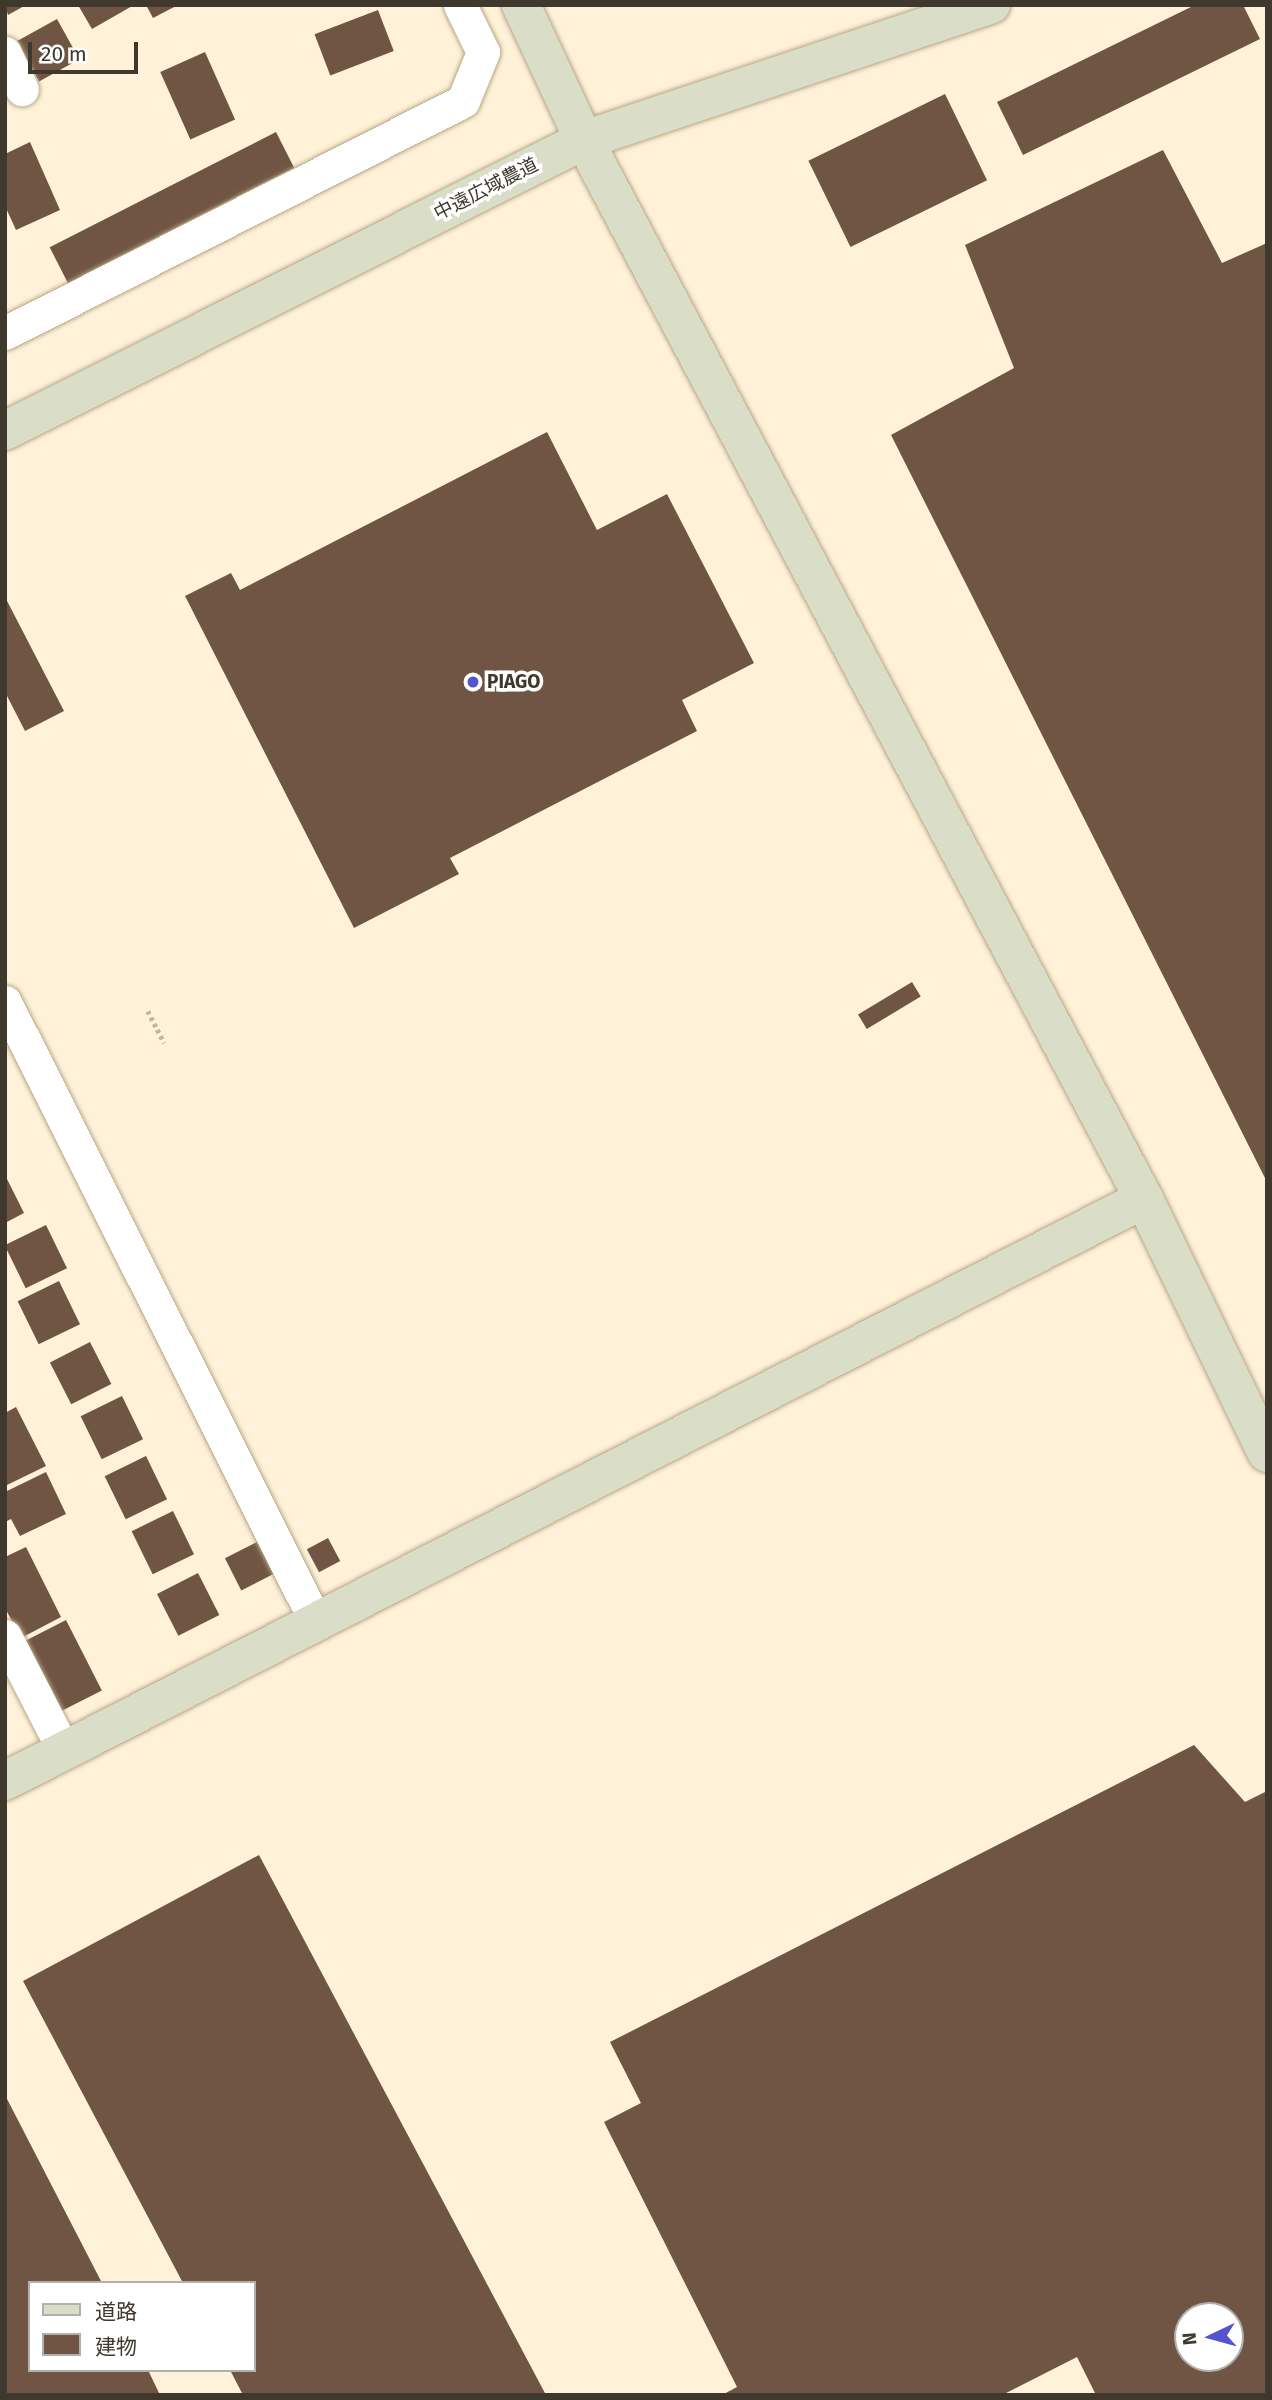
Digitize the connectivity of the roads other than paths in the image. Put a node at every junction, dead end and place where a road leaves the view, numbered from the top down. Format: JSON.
{"nodes":[{"id":1,"x":460,"y":5,"type":"edge"},
{"id":2,"x":522,"y":5,"type":"edge"},
{"id":3,"x":991,"y":5,"type":"edge"},
{"id":4,"x":5,"y":53,"type":"edge"},
{"id":5,"x":22,"y":89,"type":"dead end"},
{"id":6,"x":584,"y":140,"type":"junction"},
{"id":7,"x":5,"y":333,"type":"edge"},
{"id":8,"x":5,"y":431,"type":"edge"},
{"id":9,"x":5,"y":1002,"type":"edge"},
{"id":10,"x":1144,"y":1199,"type":"junction"},
{"id":11,"x":1267,"y":1453,"type":"edge"},
{"id":12,"x":316,"y":1622,"type":"junction"},
{"id":13,"x":5,"y":1636,"type":"edge"},
{"id":14,"x":64,"y":1751,"type":"junction"},
{"id":15,"x":5,"y":1780,"type":"edge"}],
"edges":[{"from":1,"to":7,"type":"street"},
{"from":2,"to":6,"type":"street"},
{"from":3,"to":6,"type":"street","name":"中遠広域農道"},
{"from":4,"to":5,"type":"street"},
{"from":6,"to":8,"type":"street","name":"中遠広域農道"},
{"from":6,"to":10,"type":"street"},
{"from":9,"to":12,"type":"street"},
{"from":10,"to":11,"type":"street"},
{"from":10,"to":12,"type":"street"},
{"from":12,"to":14,"type":"street"},
{"from":13,"to":14,"type":"street"},
{"from":14,"to":15,"type":"street"}]}
